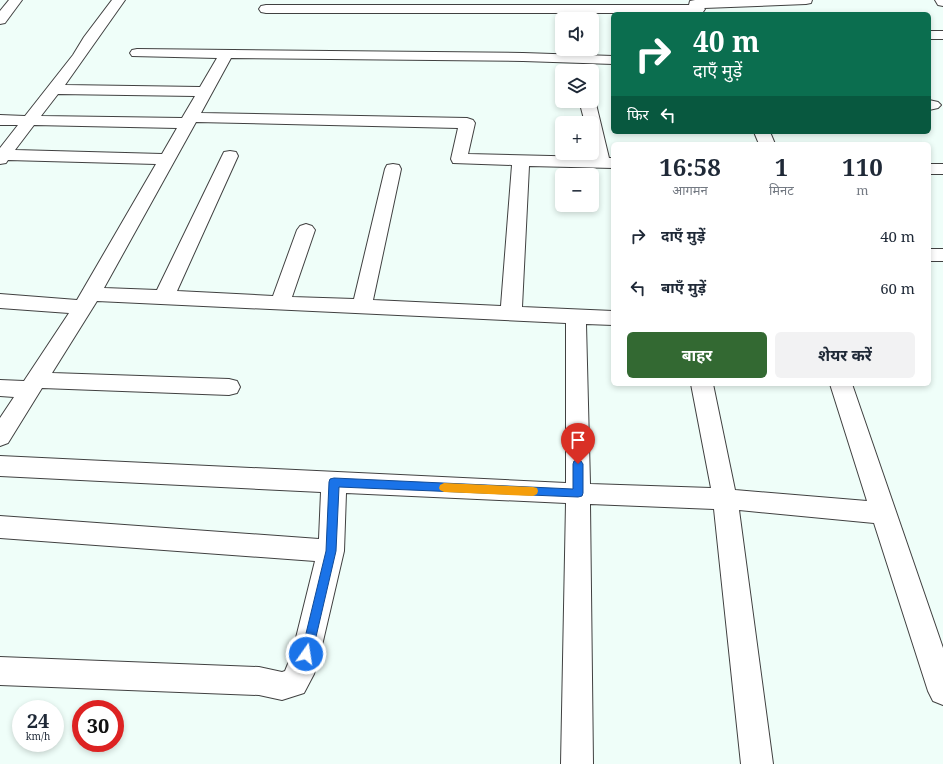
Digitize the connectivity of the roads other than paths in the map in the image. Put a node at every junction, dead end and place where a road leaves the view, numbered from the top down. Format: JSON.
{"nodes":[{"id":1,"x":16,"y":0,"type":"edge"},
{"id":2,"x":120,"y":0,"type":"edge"},
{"id":3,"x":806,"y":0,"type":"edge"},
{"id":4,"x":697,"y":7,"type":"edge"},
{"id":5,"x":266,"y":9,"type":"dead end"},
{"id":6,"x":0,"y":20,"type":"edge"},
{"id":7,"x":931,"y":35,"type":"edge"},
{"id":8,"x":943,"y":35,"type":"edge"},
{"id":9,"x":137,"y":53,"type":"dead end"},
{"id":10,"x":226,"y":54,"type":"junction"},
{"id":11,"x":611,"y":60,"type":"edge"},
{"id":12,"x":55,"y":89,"type":"junction"},
{"id":13,"x":204,"y":92,"type":"junction"},
{"id":14,"x":589,"y":108,"type":"edge"},
{"id":15,"x":0,"y":120,"type":"edge"},
{"id":16,"x":31,"y":120,"type":"junction"},
{"id":17,"x":188,"y":120,"type":"junction"},
{"id":18,"x":230,"y":156,"type":"dead end"},
{"id":19,"x":1,"y":157,"type":"edge"},
{"id":20,"x":167,"y":159,"type":"junction"},
{"id":21,"x":521,"y":160,"type":"junction"},
{"id":22,"x":608,"y":163,"type":"edge"},
{"id":23,"x":393,"y":169,"type":"dead end"},
{"id":24,"x":931,"y":169,"type":"edge"},
{"id":25,"x":943,"y":169,"type":"edge"},
{"id":26,"x":306,"y":230,"type":"dead end"},
{"id":27,"x":931,"y":255,"type":"edge"},
{"id":28,"x":943,"y":255,"type":"edge"},
{"id":29,"x":164,"y":297,"type":"junction"},
{"id":30,"x":87,"y":300,"type":"junction"},
{"id":31,"x":0,"y":301,"type":"edge"},
{"id":32,"x":280,"y":302,"type":"junction"},
{"id":33,"x":362,"y":306,"type":"junction"},
{"id":34,"x":511,"y":313,"type":"junction"},
{"id":35,"x":576,"y":316,"type":"junction"},
{"id":36,"x":611,"y":318,"type":"edge"},
{"id":37,"x":33,"y":385,"type":"junction"},
{"id":38,"x":702,"y":386,"type":"edge"},
{"id":39,"x":842,"y":386,"type":"edge"},
{"id":40,"x":229,"y":387,"type":"dead end"},
{"id":41,"x":0,"y":388,"type":"edge"},
{"id":42,"x":0,"y":437,"type":"edge"},
{"id":43,"x":0,"y":466,"type":"edge"},
{"id":44,"x":334,"y":482,"type":"junction"},
{"id":45,"x":578,"y":493,"type":"junction"},
{"id":46,"x":725,"y":498,"type":"junction"},
{"id":47,"x":884,"y":513,"type":"junction"},
{"id":48,"x":0,"y":527,"type":"edge"},
{"id":49,"x":331,"y":551,"type":"junction"},
{"id":50,"x":0,"y":671,"type":"edge"},
{"id":51,"x":943,"y":691,"type":"edge"},
{"id":52,"x":577,"y":764,"type":"edge"},
{"id":53,"x":757,"y":764,"type":"edge"}],
"edges":[{"from":1,"to":6,"type":"street"},
{"from":2,"to":12,"type":"street"},
{"from":3,"to":4,"type":"street"},
{"from":4,"to":5,"type":"street"},
{"from":7,"to":8,"type":"street"},
{"from":9,"to":10,"type":"street"},
{"from":10,"to":11,"type":"street"},
{"from":10,"to":13,"type":"street"},
{"from":12,"to":13,"type":"street"},
{"from":12,"to":16,"type":"street"},
{"from":13,"to":17,"type":"street"},
{"from":14,"to":22,"type":"street"},
{"from":15,"to":16,"type":"street"},
{"from":16,"to":17,"type":"street"},
{"from":16,"to":19,"type":"street"},
{"from":17,"to":20,"type":"street"},
{"from":17,"to":21,"type":"street"},
{"from":18,"to":29,"type":"street"},
{"from":19,"to":20,"type":"street"},
{"from":20,"to":30,"type":"street"},
{"from":21,"to":22,"type":"street"},
{"from":21,"to":34,"type":"street"},
{"from":23,"to":33,"type":"street"},
{"from":24,"to":25,"type":"street"},
{"from":26,"to":32,"type":"street"},
{"from":27,"to":28,"type":"street"},
{"from":29,"to":30,"type":"street"},
{"from":29,"to":32,"type":"street"},
{"from":30,"to":31,"type":"street"},
{"from":30,"to":37,"type":"street"},
{"from":32,"to":33,"type":"street"},
{"from":33,"to":34,"type":"street"},
{"from":34,"to":35,"type":"street"},
{"from":35,"to":36,"type":"street"},
{"from":35,"to":45,"type":"street"},
{"from":37,"to":40,"type":"street"},
{"from":37,"to":41,"type":"street"},
{"from":37,"to":42,"type":"street"},
{"from":38,"to":46,"type":"street"},
{"from":39,"to":47,"type":"street"},
{"from":43,"to":44,"type":"street"},
{"from":44,"to":45,"type":"street"},
{"from":44,"to":49,"type":"street"},
{"from":45,"to":46,"type":"street"},
{"from":45,"to":52,"type":"street"},
{"from":46,"to":47,"type":"street"},
{"from":46,"to":53,"type":"street"},
{"from":47,"to":51,"type":"street"},
{"from":48,"to":49,"type":"street"},
{"from":49,"to":50,"type":"street"}]}
